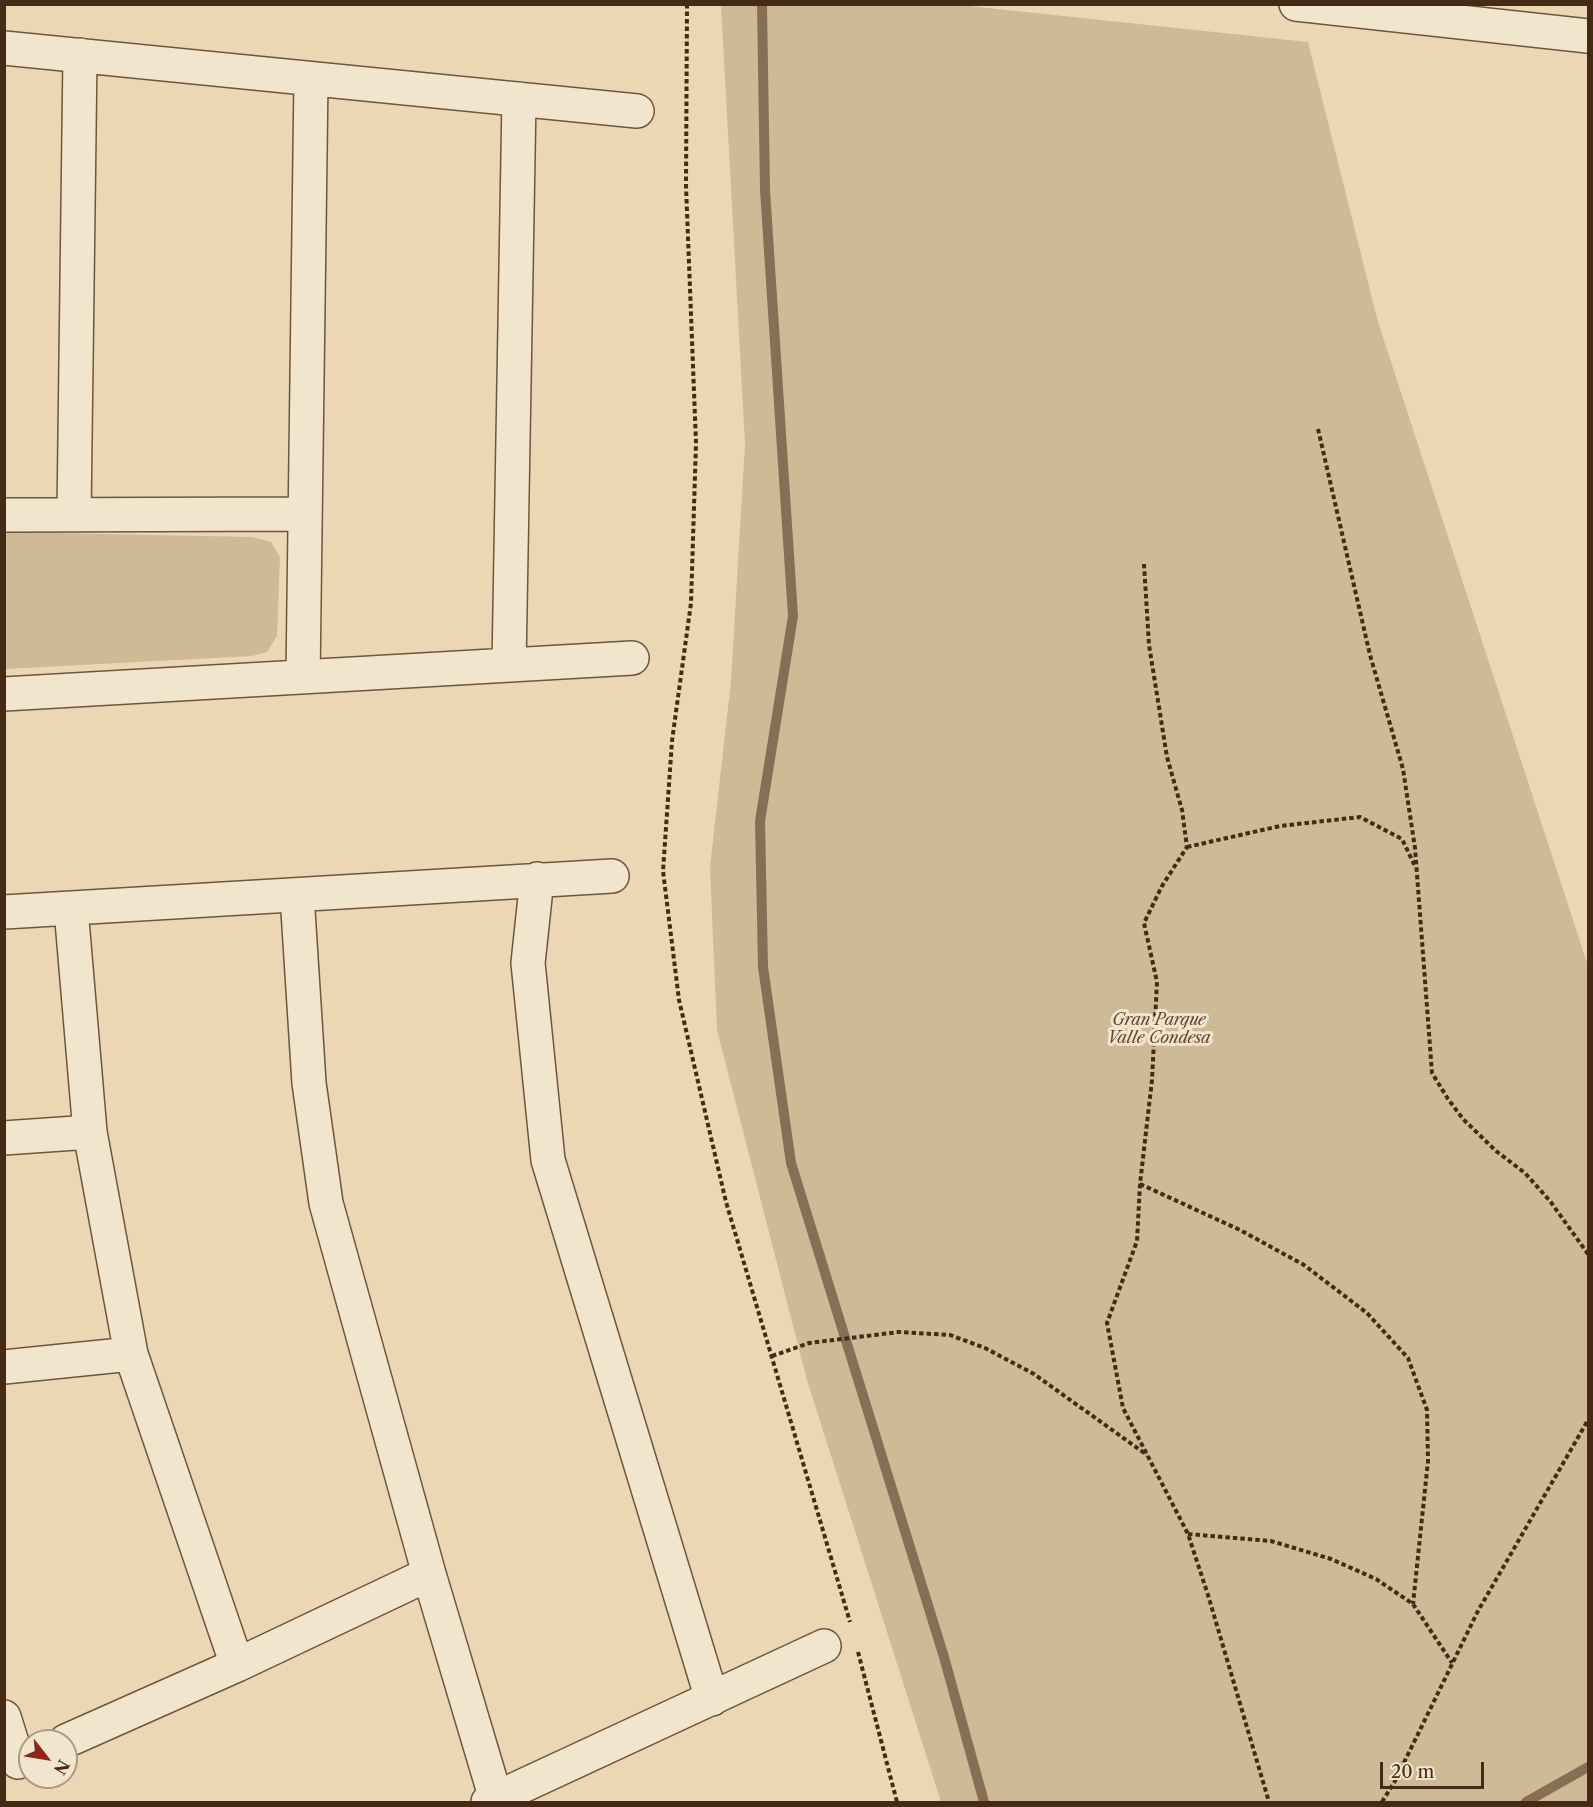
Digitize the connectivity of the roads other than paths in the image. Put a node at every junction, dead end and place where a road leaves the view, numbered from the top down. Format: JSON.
{"nodes":[{"id":1,"x":1296,"y":4,"type":"edge"},
{"id":2,"x":1588,"y":36,"type":"edge"},
{"id":3,"x":4,"y":48,"type":"edge"},
{"id":4,"x":80,"y":55,"type":"junction"},
{"id":5,"x":312,"y":79,"type":"junction"},
{"id":6,"x":519,"y":99,"type":"junction"},
{"id":7,"x":637,"y":111,"type":"dead end"},
{"id":8,"x":305,"y":514,"type":"junction"},
{"id":9,"x":4,"y":515,"type":"edge"},
{"id":10,"x":74,"y":515,"type":"junction"},
{"id":11,"x":632,"y":658,"type":"dead end"},
{"id":12,"x":509,"y":666,"type":"junction"},
{"id":13,"x":303,"y":677,"type":"junction"},
{"id":14,"x":4,"y":694,"type":"edge"},
{"id":15,"x":612,"y":876,"type":"dead end"},
{"id":16,"x":537,"y":879,"type":"junction"},
{"id":17,"x":297,"y":895,"type":"junction"},
{"id":18,"x":71,"y":909,"type":"junction"},
{"id":19,"x":4,"y":912,"type":"edge"},
{"id":20,"x":90,"y":1132,"type":"junction"},
{"id":21,"x":4,"y":1138,"type":"edge"},
{"id":22,"x":131,"y":1354,"type":"junction"},
{"id":23,"x":4,"y":1367,"type":"edge"},
{"id":24,"x":429,"y":1574,"type":"junction"},
{"id":25,"x":824,"y":1646,"type":"dead end"},
{"id":26,"x":237,"y":1665,"type":"junction"},
{"id":27,"x":712,"y":1699,"type":"junction"},
{"id":28,"x":4,"y":1716,"type":"edge"},
{"id":29,"x":78,"y":1736,"type":"edge"},
{"id":30,"x":18,"y":1763,"type":"edge"},
{"id":31,"x":492,"y":1801,"type":"edge"}],
"edges":[{"from":1,"to":2,"type":"street"},
{"from":3,"to":4,"type":"street"},
{"from":4,"to":5,"type":"street"},
{"from":4,"to":10,"type":"street"},
{"from":5,"to":6,"type":"street"},
{"from":5,"to":8,"type":"street"},
{"from":6,"to":7,"type":"street"},
{"from":6,"to":12,"type":"street"},
{"from":8,"to":10,"type":"street"},
{"from":8,"to":13,"type":"street"},
{"from":9,"to":10,"type":"street"},
{"from":11,"to":12,"type":"street"},
{"from":12,"to":13,"type":"street"},
{"from":13,"to":14,"type":"street"},
{"from":15,"to":16,"type":"street"},
{"from":16,"to":17,"type":"street"},
{"from":16,"to":27,"type":"street"},
{"from":17,"to":18,"type":"street"},
{"from":17,"to":24,"type":"street"},
{"from":18,"to":19,"type":"street"},
{"from":18,"to":20,"type":"street"},
{"from":20,"to":21,"type":"street"},
{"from":20,"to":22,"type":"street"},
{"from":22,"to":23,"type":"street"},
{"from":22,"to":26,"type":"street"},
{"from":24,"to":26,"type":"street"},
{"from":24,"to":31,"type":"street"},
{"from":25,"to":27,"type":"street"},
{"from":26,"to":29,"type":"street"},
{"from":27,"to":31,"type":"street"},
{"from":28,"to":30,"type":"street"}]}
